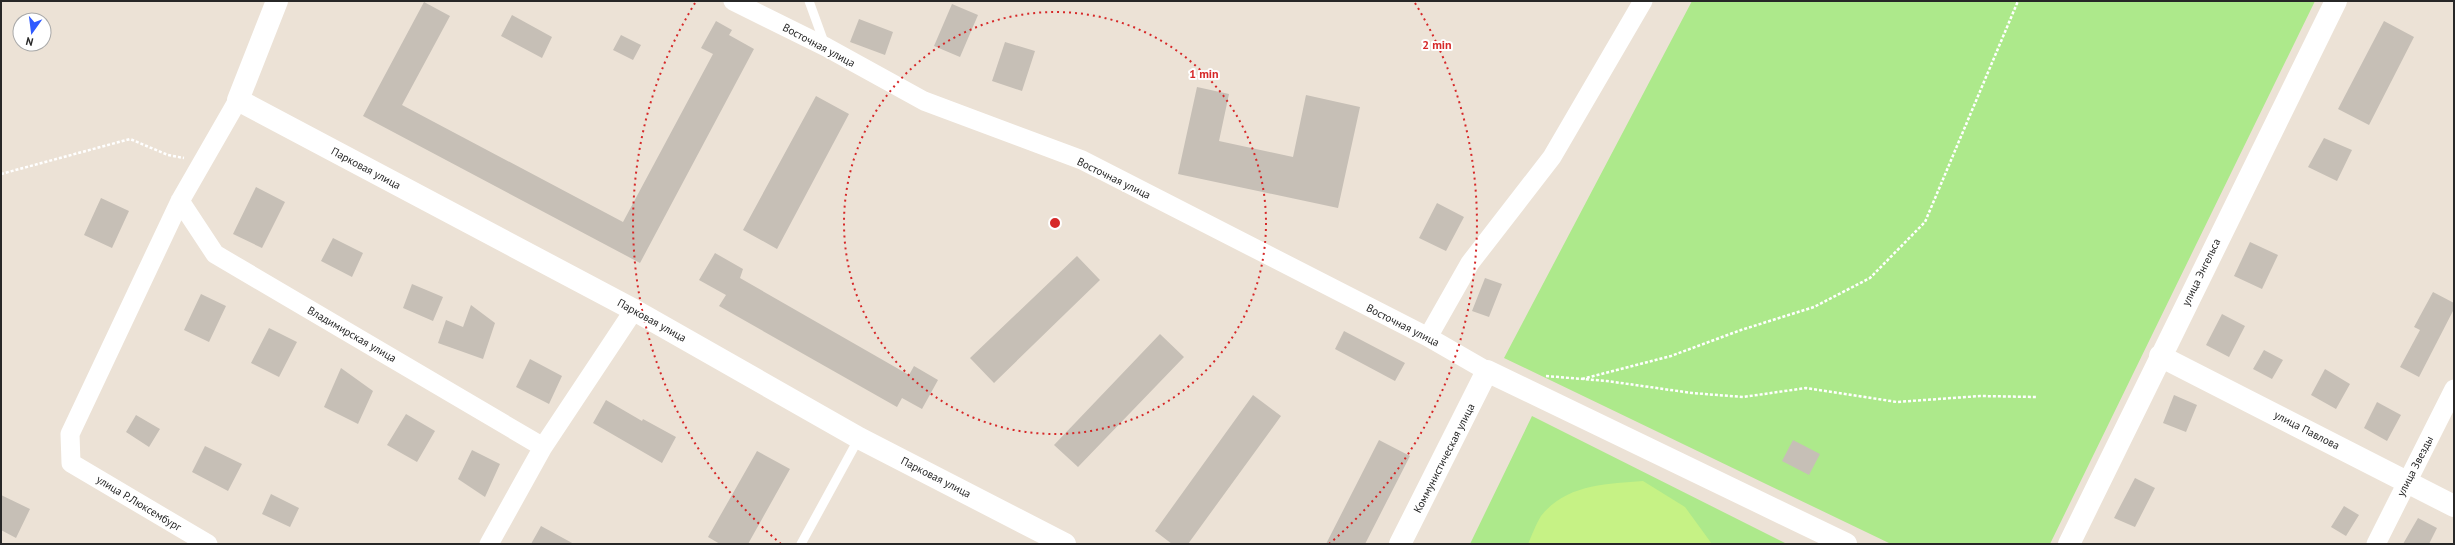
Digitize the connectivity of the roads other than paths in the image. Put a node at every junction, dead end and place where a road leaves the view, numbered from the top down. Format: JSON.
{"nodes":[{"id":1,"x":277,"y":1,"type":"edge"},
{"id":2,"x":734,"y":1,"type":"edge"},
{"id":3,"x":809,"y":1,"type":"edge"},
{"id":4,"x":1644,"y":1,"type":"edge"},
{"id":5,"x":2336,"y":1,"type":"edge"},
{"id":6,"x":826,"y":47,"type":"junction"},
{"id":7,"x":238,"y":100,"type":"junction"},
{"id":8,"x":180,"y":201,"type":"junction"},
{"id":9,"x":634,"y":310,"type":"junction"},
{"id":10,"x":1428,"y":337,"type":"junction"},
{"id":11,"x":2160,"y":356,"type":"junction"},
{"id":12,"x":1487,"y":371,"type":"junction"},
{"id":13,"x":2454,"y":389,"type":"edge"},
{"id":14,"x":859,"y":438,"type":"junction"},
{"id":15,"x":543,"y":447,"type":"junction"},
{"id":16,"x":2407,"y":481,"type":"junction"},
{"id":17,"x":2454,"y":506,"type":"edge"},
{"id":18,"x":208,"y":544,"type":"edge"},
{"id":19,"x":489,"y":544,"type":"edge"},
{"id":20,"x":801,"y":544,"type":"edge"},
{"id":21,"x":1065,"y":544,"type":"edge"},
{"id":22,"x":1400,"y":544,"type":"edge"},
{"id":23,"x":1846,"y":544,"type":"edge"},
{"id":24,"x":2069,"y":544,"type":"edge"},
{"id":25,"x":2376,"y":544,"type":"edge"}],
"edges":[{"from":1,"to":7,"type":"street"},
{"from":2,"to":6,"type":"street","name":"Восточная улица"},
{"from":3,"to":6,"type":"lane"},
{"from":4,"to":10,"type":"street"},
{"from":5,"to":11,"type":"street","name":"улица Энгельса"},
{"from":6,"to":10,"type":"street","name":"Восточная улица"},
{"from":7,"to":8,"type":"street"},
{"from":7,"to":9,"type":"street","name":"Парковая улица"},
{"from":8,"to":15,"type":"street","name":"Владимирская улица"},
{"from":8,"to":18,"type":"street","name":"улица Р.Люксембург"},
{"from":9,"to":14,"type":"street","name":"Парковая улица"},
{"from":9,"to":15,"type":"street"},
{"from":10,"to":12,"type":"street","name":"Восточная улица"},
{"from":11,"to":16,"type":"street","name":"улица Павлова"},
{"from":11,"to":24,"type":"street","name":"улица Энгельса"},
{"from":12,"to":22,"type":"street","name":"Коммунистическая улица"},
{"from":12,"to":23,"type":"street"},
{"from":13,"to":16,"type":"street","name":"улица Звезды"},
{"from":14,"to":20,"type":"lane"},
{"from":14,"to":21,"type":"street","name":"Парковая улица"},
{"from":15,"to":19,"type":"street"},
{"from":16,"to":17,"type":"street","name":"улица Павлова"},
{"from":16,"to":25,"type":"street","name":"улица Звезды"}]}
